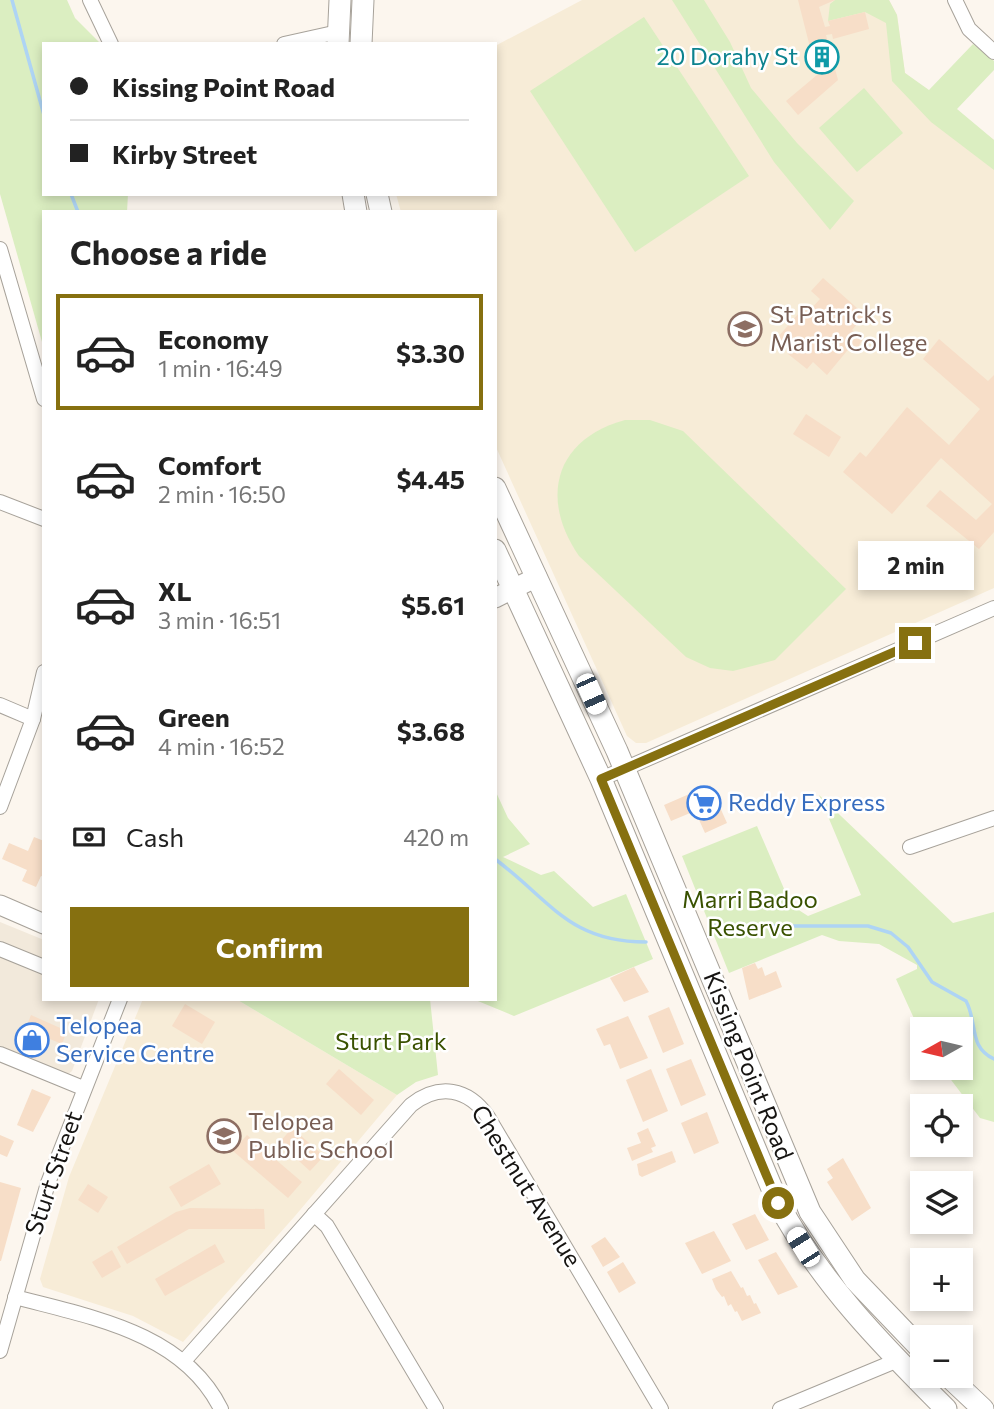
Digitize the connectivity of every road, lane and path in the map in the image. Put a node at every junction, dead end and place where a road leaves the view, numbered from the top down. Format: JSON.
{"nodes":[{"id":1,"x":90,"y":0,"type":"edge"},
{"id":2,"x":340,"y":0,"type":"edge"},
{"id":3,"x":363,"y":0,"type":"edge"},
{"id":4,"x":954,"y":0,"type":"edge"},
{"id":5,"x":338,"y":38,"type":"edge"},
{"id":6,"x":110,"y":42,"type":"edge"},
{"id":7,"x":302,"y":42,"type":"edge"},
{"id":8,"x":361,"y":42,"type":"edge"},
{"id":9,"x":994,"y":52,"type":"edge"},
{"id":10,"x":0,"y":249,"type":"edge"},
{"id":11,"x":42,"y":392,"type":"edge"},
{"id":12,"x":497,"y":492,"type":"edge"},
{"id":13,"x":0,"y":502,"type":"edge"},
{"id":14,"x":42,"y":518,"type":"edge"},
{"id":15,"x":497,"y":560,"type":"edge"},
{"id":16,"x":537,"y":577,"type":"junction"},
{"id":17,"x":504,"y":593,"type":"edge"},
{"id":18,"x":994,"y":608,"type":"edge"},
{"id":19,"x":42,"y":681,"type":"edge"},
{"id":20,"x":0,"y":705,"type":"edge"},
{"id":21,"x":33,"y":719,"type":"junction"},
{"id":22,"x":624,"y":768,"type":"junction"},
{"id":23,"x":601,"y":779,"type":"junction"},
{"id":24,"x":0,"y":807,"type":"edge"},
{"id":25,"x":994,"y":818,"type":"edge"},
{"id":26,"x":910,"y":847,"type":"dead end"},
{"id":27,"x":0,"y":905,"type":"edge"},
{"id":28,"x":42,"y":923,"type":"edge"},
{"id":29,"x":0,"y":949,"type":"edge"},
{"id":30,"x":42,"y":966,"type":"edge"},
{"id":31,"x":119,"y":1001,"type":"edge"},
{"id":32,"x":0,"y":1054,"type":"edge"},
{"id":33,"x":83,"y":1088,"type":"junction"},
{"id":34,"x":314,"y":1214,"type":"junction"},
{"id":35,"x":15,"y":1297,"type":"junction"},
{"id":36,"x":910,"y":1337,"type":"edge"},
{"id":37,"x":0,"y":1351,"type":"edge"},
{"id":38,"x":898,"y":1360,"type":"junction"},
{"id":39,"x":184,"y":1362,"type":"junction"},
{"id":40,"x":961,"y":1388,"type":"edge"},
{"id":41,"x":221,"y":1409,"type":"edge"},
{"id":42,"x":436,"y":1409,"type":"edge"},
{"id":43,"x":661,"y":1409,"type":"edge"},
{"id":44,"x":780,"y":1409,"type":"edge"},
{"id":45,"x":946,"y":1409,"type":"edge"},
{"id":46,"x":983,"y":1409,"type":"edge"}],
"edges":[{"from":1,"to":6,"type":"street"},
{"from":2,"to":5,"type":"main road"},
{"from":3,"to":8,"type":"main road"},
{"from":4,"to":9,"type":"street"},
{"from":5,"to":7,"type":"street"},
{"from":10,"to":11,"type":"street"},
{"from":12,"to":16,"type":"main road","name":"Kissing Point Road"},
{"from":13,"to":14,"type":"street"},
{"from":15,"to":17,"type":"main road","name":"Kissing Point Road"},
{"from":16,"to":17,"type":"street"},
{"from":16,"to":22,"type":"main road","name":"Kissing Point Road"},
{"from":17,"to":23,"type":"main road","name":"Kissing Point Road"},
{"from":18,"to":22,"type":"street"},
{"from":19,"to":21,"type":"street"},
{"from":20,"to":21,"type":"street"},
{"from":21,"to":24,"type":"street"},
{"from":22,"to":23,"type":"street"},
{"from":22,"to":36,"type":"main road","name":"Kissing Point Road"},
{"from":23,"to":38,"type":"main road","name":"Kissing Point Road"},
{"from":25,"to":26,"type":"street"},
{"from":27,"to":28,"type":"street"},
{"from":29,"to":30,"type":"street"},
{"from":31,"to":33,"type":"street","name":"Sturt Street"},
{"from":32,"to":33,"type":"street"},
{"from":33,"to":35,"type":"street","name":"Sturt Street"},
{"from":34,"to":39,"type":"street","name":"Chestnut Avenue"},
{"from":34,"to":42,"type":"street"},
{"from":34,"to":43,"type":"street","name":"Chestnut Avenue"},
{"from":35,"to":37,"type":"street","name":"Sturt Street"},
{"from":35,"to":39,"type":"street"},
{"from":38,"to":44,"type":"street"},
{"from":38,"to":45,"type":"main road","name":"Kissing Point Road"},
{"from":39,"to":41,"type":"street"},
{"from":40,"to":46,"type":"main road"}]}
